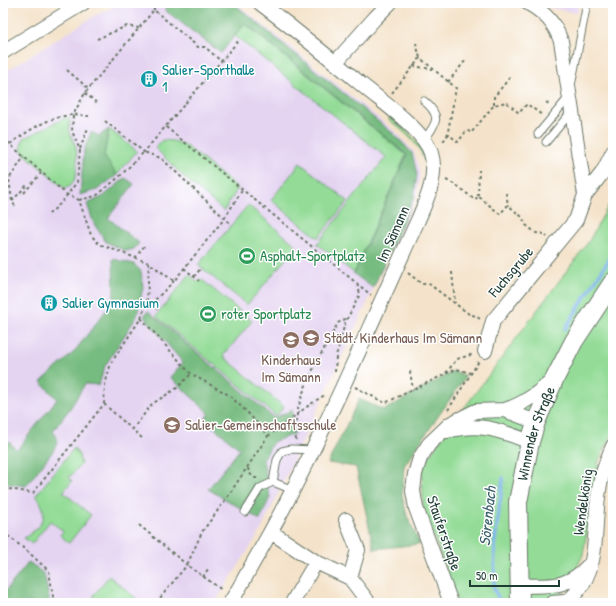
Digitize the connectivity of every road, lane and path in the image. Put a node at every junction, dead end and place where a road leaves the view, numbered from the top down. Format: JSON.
{"nodes":[{"id":1,"x":83,"y":3,"type":"edge"},
{"id":2,"x":154,"y":3,"type":"edge"},
{"id":3,"x":260,"y":3,"type":"edge"},
{"id":4,"x":390,"y":3,"type":"edge"},
{"id":5,"x":528,"y":3,"type":"edge"},
{"id":6,"x":587,"y":3,"type":"edge"},
{"id":7,"x":154,"y":10,"type":"junction"},
{"id":8,"x":139,"y":28,"type":"junction"},
{"id":9,"x":98,"y":40,"type":"dead end"},
{"id":10,"x":239,"y":40,"type":"dead end"},
{"id":11,"x":416,"y":43,"type":"dead end"},
{"id":12,"x":3,"y":52,"type":"edge"},
{"id":13,"x":420,"y":58,"type":"dead end"},
{"id":14,"x":221,"y":61,"type":"junction"},
{"id":15,"x":465,"y":61,"type":"dead end"},
{"id":16,"x":335,"y":63,"type":"junction"},
{"id":17,"x":413,"y":66,"type":"dead end"},
{"id":18,"x":432,"y":69,"type":"dead end"},
{"id":19,"x":67,"y":70,"type":"dead end"},
{"id":20,"x":511,"y":76,"type":"dead end"},
{"id":21,"x":448,"y":82,"type":"dead end"},
{"id":22,"x":89,"y":89,"type":"junction"},
{"id":23,"x":85,"y":93,"type":"junction"},
{"id":24,"x":570,"y":95,"type":"junction"},
{"id":25,"x":424,"y":101,"type":"dead end"},
{"id":26,"x":546,"y":102,"type":"dead end"},
{"id":27,"x":98,"y":104,"type":"dead end"},
{"id":28,"x":494,"y":105,"type":"junction"},
{"id":29,"x":550,"y":105,"type":"dead end"},
{"id":30,"x":572,"y":111,"type":"junction"},
{"id":31,"x":73,"y":115,"type":"junction"},
{"id":32,"x":88,"y":116,"type":"dead end"},
{"id":33,"x":541,"y":116,"type":"dead end"},
{"id":34,"x":105,"y":121,"type":"dead end"},
{"id":35,"x":166,"y":127,"type":"junction"},
{"id":36,"x":88,"y":128,"type":"dead end"},
{"id":37,"x":447,"y":133,"type":"dead end"},
{"id":38,"x":538,"y":134,"type":"dead end"},
{"id":39,"x":3,"y":138,"type":"edge"},
{"id":40,"x":424,"y":140,"type":"junction"},
{"id":41,"x":546,"y":142,"type":"dead end"},
{"id":42,"x":10,"y":144,"type":"junction"},
{"id":43,"x":80,"y":150,"type":"junction"},
{"id":44,"x":144,"y":152,"type":"junction"},
{"id":45,"x":613,"y":152,"type":"edge"},
{"id":46,"x":24,"y":157,"type":"junction"},
{"id":47,"x":479,"y":170,"type":"dead end"},
{"id":48,"x":41,"y":173,"type":"junction"},
{"id":49,"x":434,"y":173,"type":"junction"},
{"id":50,"x":30,"y":188,"type":"junction"},
{"id":51,"x":243,"y":189,"type":"junction"},
{"id":52,"x":506,"y":193,"type":"dead end"},
{"id":53,"x":24,"y":194,"type":"dead end"},
{"id":54,"x":66,"y":194,"type":"junction"},
{"id":55,"x":585,"y":195,"type":"junction"},
{"id":56,"x":478,"y":196,"type":"junction"},
{"id":57,"x":79,"y":200,"type":"junction"},
{"id":58,"x":12,"y":201,"type":"junction"},
{"id":59,"x":508,"y":205,"type":"junction"},
{"id":60,"x":15,"y":206,"type":"dead end"},
{"id":61,"x":50,"y":214,"type":"dead end"},
{"id":62,"x":224,"y":219,"type":"junction"},
{"id":63,"x":232,"y":225,"type":"dead end"},
{"id":64,"x":145,"y":245,"type":"dead end"},
{"id":65,"x":555,"y":245,"type":"junction"},
{"id":66,"x":135,"y":258,"type":"junction"},
{"id":67,"x":149,"y":263,"type":"junction"},
{"id":68,"x":398,"y":266,"type":"junction"},
{"id":69,"x":184,"y":268,"type":"junction"},
{"id":70,"x":201,"y":268,"type":"dead end"},
{"id":71,"x":452,"y":272,"type":"dead end"},
{"id":72,"x":194,"y":277,"type":"junction"},
{"id":73,"x":174,"y":281,"type":"junction"},
{"id":74,"x":199,"y":281,"type":"dead end"},
{"id":75,"x":613,"y":282,"type":"edge"},
{"id":76,"x":357,"y":283,"type":"junction"},
{"id":77,"x":365,"y":290,"type":"dead end"},
{"id":78,"x":147,"y":302,"type":"junction"},
{"id":79,"x":151,"y":304,"type":"junction"},
{"id":80,"x":455,"y":304,"type":"junction"},
{"id":81,"x":160,"y":311,"type":"dead end"},
{"id":82,"x":141,"y":318,"type":"junction"},
{"id":83,"x":348,"y":318,"type":"junction"},
{"id":84,"x":491,"y":328,"type":"junction"},
{"id":85,"x":485,"y":351,"type":"junction"},
{"id":86,"x":410,"y":371,"type":"dead end"},
{"id":87,"x":471,"y":373,"type":"junction"},
{"id":88,"x":191,"y":374,"type":"junction"},
{"id":89,"x":445,"y":374,"type":"junction"},
{"id":90,"x":554,"y":380,"type":"junction"},
{"id":91,"x":345,"y":382,"type":"junction"},
{"id":92,"x":413,"y":390,"type":"junction"},
{"id":93,"x":327,"y":393,"type":"dead end"},
{"id":94,"x":104,"y":404,"type":"junction"},
{"id":95,"x":505,"y":410,"type":"junction"},
{"id":96,"x":447,"y":412,"type":"dead end"},
{"id":97,"x":297,"y":413,"type":"junction"},
{"id":98,"x":536,"y":422,"type":"junction"},
{"id":99,"x":132,"y":430,"type":"junction"},
{"id":100,"x":441,"y":432,"type":"junction"},
{"id":101,"x":268,"y":436,"type":"junction"},
{"id":102,"x":144,"y":440,"type":"dead end"},
{"id":103,"x":296,"y":440,"type":"dead end"},
{"id":104,"x":530,"y":442,"type":"junction"},
{"id":105,"x":613,"y":446,"type":"edge"},
{"id":106,"x":312,"y":450,"type":"junction"},
{"id":107,"x":248,"y":466,"type":"junction"},
{"id":108,"x":260,"y":478,"type":"dead end"},
{"id":109,"x":274,"y":482,"type":"junction"},
{"id":110,"x":3,"y":488,"type":"edge"},
{"id":111,"x":293,"y":490,"type":"junction"},
{"id":112,"x":245,"y":512,"type":"dead end"},
{"id":113,"x":346,"y":520,"type":"dead end"},
{"id":114,"x":139,"y":525,"type":"dead end"},
{"id":115,"x":3,"y":532,"type":"edge"},
{"id":116,"x":271,"y":532,"type":"junction"},
{"id":117,"x":316,"y":562,"type":"junction"},
{"id":118,"x":591,"y":563,"type":"junction"},
{"id":119,"x":187,"y":566,"type":"junction"},
{"id":120,"x":208,"y":568,"type":"dead end"},
{"id":121,"x":202,"y":577,"type":"junction"},
{"id":122,"x":350,"y":578,"type":"junction"},
{"id":123,"x":222,"y":590,"type":"dead end"},
{"id":124,"x":520,"y":595,"type":"edge"},
{"id":125,"x":565,"y":602,"type":"edge"},
{"id":126,"x":54,"y":603,"type":"edge"},
{"id":127,"x":156,"y":603,"type":"edge"},
{"id":128,"x":230,"y":603,"type":"edge"},
{"id":129,"x":292,"y":603,"type":"edge"},
{"id":130,"x":369,"y":603,"type":"edge"},
{"id":131,"x":451,"y":603,"type":"edge"},
{"id":132,"x":552,"y":603,"type":"edge"}],
"edges":[{"from":1,"to":12,"type":"street"},
{"from":2,"to":7,"type":"path"},
{"from":3,"to":16,"type":"street","name":"Im Sämann"},
{"from":4,"to":16,"type":"street"},
{"from":5,"to":24,"type":"street","name":"Fuchsgrube"},
{"from":6,"to":24,"type":"lane"},
{"from":7,"to":8,"type":"path"},
{"from":7,"to":14,"type":"path"},
{"from":8,"to":9,"type":"path"},
{"from":8,"to":22,"type":"path"},
{"from":10,"to":14,"type":"path"},
{"from":11,"to":13,"type":"path"},
{"from":14,"to":35,"type":"path"},
{"from":15,"to":21,"type":"path"},
{"from":16,"to":40,"type":"street","name":"Im Sämann"},
{"from":17,"to":18,"type":"path"},
{"from":19,"to":22,"type":"path"},
{"from":20,"to":28,"type":"path"},
{"from":22,"to":23,"type":"path"},
{"from":23,"to":27,"type":"path"},
{"from":23,"to":31,"type":"path"},
{"from":24,"to":30,"type":"street","name":"Fuchsgrube"},
{"from":24,"to":38,"type":"lane"},
{"from":25,"to":40,"type":"lane"},
{"from":26,"to":29,"type":"path"},
{"from":28,"to":33,"type":"path"},
{"from":28,"to":37,"type":"path"},
{"from":30,"to":41,"type":"lane"},
{"from":30,"to":55,"type":"street","name":"Fuchsgrube"},
{"from":31,"to":32,"type":"path"},
{"from":31,"to":42,"type":"path"},
{"from":31,"to":43,"type":"path"},
{"from":34,"to":44,"type":"path"},
{"from":35,"to":44,"type":"path"},
{"from":35,"to":51,"type":"path"},
{"from":36,"to":43,"type":"path"},
{"from":39,"to":42,"type":"path"},
{"from":40,"to":49,"type":"street","name":"Im Sämann"},
{"from":42,"to":46,"type":"path"},
{"from":43,"to":54,"type":"path"},
{"from":44,"to":57,"type":"path"},
{"from":44,"to":62,"type":"path"},
{"from":45,"to":55,"type":"street","name":"Fuchsgrube"},
{"from":46,"to":48,"type":"path"},
{"from":46,"to":58,"type":"path"},
{"from":47,"to":56,"type":"path"},
{"from":48,"to":50,"type":"path"},
{"from":48,"to":54,"type":"path"},
{"from":49,"to":56,"type":"path"},
{"from":49,"to":68,"type":"street","name":"Im Sämann"},
{"from":50,"to":53,"type":"path"},
{"from":50,"to":58,"type":"path"},
{"from":51,"to":62,"type":"path"},
{"from":51,"to":76,"type":"path"},
{"from":52,"to":59,"type":"path"},
{"from":54,"to":57,"type":"path"},
{"from":54,"to":61,"type":"path"},
{"from":55,"to":65,"type":"street","name":"Fuchsgrube"},
{"from":56,"to":59,"type":"path"},
{"from":57,"to":66,"type":"path"},
{"from":58,"to":60,"type":"path"},
{"from":59,"to":65,"type":"path"},
{"from":62,"to":63,"type":"path"},
{"from":62,"to":69,"type":"path"},
{"from":64,"to":66,"type":"path"},
{"from":65,"to":84,"type":"street","name":"Fuchsgrube"},
{"from":66,"to":67,"type":"path"},
{"from":67,"to":73,"type":"path"},
{"from":67,"to":78,"type":"path"},
{"from":68,"to":80,"type":"path"},
{"from":68,"to":91,"type":"street","name":"Im Sämann"},
{"from":69,"to":72,"type":"path"},
{"from":69,"to":73,"type":"path"},
{"from":70,"to":72,"type":"path"},
{"from":71,"to":80,"type":"path"},
{"from":72,"to":74,"type":"path"},
{"from":73,"to":79,"type":"path"},
{"from":75,"to":90,"type":"street","name":"Winnender Straße"},
{"from":76,"to":77,"type":"path"},
{"from":76,"to":83,"type":"path"},
{"from":78,"to":79,"type":"path"},
{"from":78,"to":82,"type":"path"},
{"from":79,"to":81,"type":"path"},
{"from":80,"to":84,"type":"path"},
{"from":82,"to":88,"type":"path"},
{"from":82,"to":94,"type":"path"},
{"from":83,"to":91,"type":"path"},
{"from":83,"to":97,"type":"path"},
{"from":84,"to":85,"type":"street","name":"Fuchsgrube"},
{"from":85,"to":87,"type":"path"},
{"from":85,"to":89,"type":"path"},
{"from":86,"to":92,"type":"path"},
{"from":87,"to":89,"type":"path"},
{"from":87,"to":96,"type":"path"},
{"from":88,"to":99,"type":"path"},
{"from":88,"to":101,"type":"path"},
{"from":89,"to":92,"type":"path"},
{"from":90,"to":95,"type":"street","name":"Stauferstraße"},
{"from":90,"to":98,"type":"street","name":"Winnender Straße"},
{"from":91,"to":92,"type":"path"},
{"from":91,"to":106,"type":"street","name":"Im Sämann"},
{"from":93,"to":97,"type":"path"},
{"from":94,"to":99,"type":"path"},
{"from":94,"to":110,"type":"path"},
{"from":95,"to":98,"type":"street","name":"Stauferstraße"},
{"from":95,"to":100,"type":"street","name":"Stauferstraße"},
{"from":97,"to":101,"type":"path"},
{"from":97,"to":103,"type":"path"},
{"from":98,"to":104,"type":"street","name":"Winnender Straße"},
{"from":99,"to":102,"type":"path"},
{"from":100,"to":104,"type":"street"},
{"from":100,"to":131,"type":"street","name":"Stauferstraße"},
{"from":101,"to":107,"type":"path"},
{"from":104,"to":124,"type":"street","name":"Winnender Straße"},
{"from":105,"to":118,"type":"street","name":"Wendelkönig"},
{"from":106,"to":109,"type":"lane"},
{"from":106,"to":111,"type":"street","name":"Im Sämann"},
{"from":107,"to":108,"type":"path"},
{"from":107,"to":119,"type":"path"},
{"from":109,"to":111,"type":"lane"},
{"from":109,"to":112,"type":"lane"},
{"from":111,"to":116,"type":"street","name":"Im Sämann"},
{"from":113,"to":122,"type":"street"},
{"from":114,"to":119,"type":"path"},
{"from":115,"to":126,"type":"path"},
{"from":116,"to":117,"type":"street"},
{"from":116,"to":128,"type":"street","name":"Im Sämann"},
{"from":117,"to":122,"type":"street"},
{"from":117,"to":129,"type":"street"},
{"from":118,"to":124,"type":"street"},
{"from":118,"to":125,"type":"street","name":"Wendelkönig"},
{"from":119,"to":121,"type":"path"},
{"from":119,"to":127,"type":"path"},
{"from":120,"to":121,"type":"path"},
{"from":121,"to":123,"type":"path"},
{"from":122,"to":130,"type":"street"},
{"from":125,"to":132,"type":"street","name":"Wendelkönig"}]}
